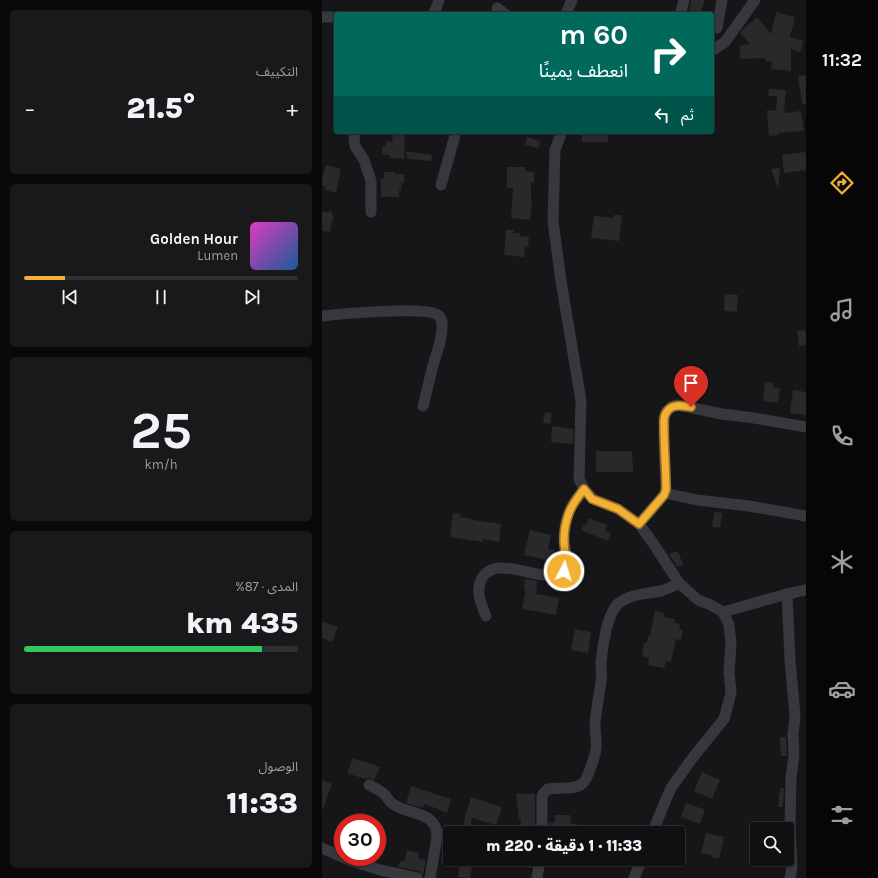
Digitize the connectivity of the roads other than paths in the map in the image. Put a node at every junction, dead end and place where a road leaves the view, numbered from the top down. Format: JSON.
{"nodes":[{"id":1,"x":439,"y":0,"type":"edge"},
{"id":2,"x":572,"y":0,"type":"edge"},
{"id":3,"x":684,"y":0,"type":"edge"},
{"id":4,"x":722,"y":0,"type":"edge"},
{"id":5,"x":756,"y":0,"type":"edge"},
{"id":6,"x":435,"y":12,"type":"edge"},
{"id":7,"x":567,"y":12,"type":"edge"},
{"id":8,"x":680,"y":12,"type":"edge"},
{"id":9,"x":322,"y":17,"type":"edge"},
{"id":10,"x":334,"y":17,"type":"edge"},
{"id":11,"x":714,"y":27,"type":"edge"},
{"id":12,"x":725,"y":42,"type":"junction"},
{"id":13,"x":714,"y":50,"type":"edge"},
{"id":14,"x":355,"y":134,"type":"edge"},
{"id":15,"x":455,"y":134,"type":"edge"},
{"id":16,"x":561,"y":134,"type":"edge"},
{"id":17,"x":441,"y":185,"type":"dead end"},
{"id":18,"x":371,"y":212,"type":"dead end"},
{"id":19,"x":322,"y":316,"type":"edge"},
{"id":20,"x":423,"y":406,"type":"dead end"},
{"id":21,"x":806,"y":427,"type":"edge"},
{"id":22,"x":584,"y":489,"type":"junction"},
{"id":23,"x":665,"y":493,"type":"junction"},
{"id":24,"x":806,"y":516,"type":"edge"},
{"id":25,"x":639,"y":524,"type":"junction"},
{"id":26,"x":679,"y":583,"type":"junction"},
{"id":27,"x":806,"y":590,"type":"edge"},
{"id":28,"x":787,"y":594,"type":"junction"},
{"id":29,"x":723,"y":612,"type":"junction"},
{"id":30,"x":486,"y":616,"type":"dead end"},
{"id":31,"x":369,"y":785,"type":"dead end"},
{"id":32,"x":542,"y":826,"type":"edge"},
{"id":33,"x":655,"y":826,"type":"edge"},
{"id":34,"x":322,"y":848,"type":"edge"},
{"id":35,"x":539,"y":866,"type":"edge"},
{"id":36,"x":639,"y":866,"type":"edge"},
{"id":37,"x":379,"y":874,"type":"edge"},
{"id":38,"x":416,"y":878,"type":"edge"},
{"id":39,"x":430,"y":878,"type":"edge"},
{"id":40,"x":537,"y":878,"type":"edge"},
{"id":41,"x":634,"y":878,"type":"edge"},
{"id":42,"x":790,"y":878,"type":"edge"}],
"edges":[{"from":1,"to":6,"type":"street"},
{"from":2,"to":7,"type":"street"},
{"from":3,"to":8,"type":"street"},
{"from":4,"to":11,"type":"street"},
{"from":5,"to":12,"type":"street"},
{"from":9,"to":10,"type":"street"},
{"from":11,"to":12,"type":"street"},
{"from":12,"to":13,"type":"street"},
{"from":14,"to":18,"type":"street"},
{"from":15,"to":17,"type":"street"},
{"from":16,"to":22,"type":"street"},
{"from":19,"to":20,"type":"street"},
{"from":21,"to":23,"type":"street"},
{"from":22,"to":25,"type":"street"},
{"from":22,"to":30,"type":"street"},
{"from":23,"to":24,"type":"street"},
{"from":23,"to":25,"type":"street"},
{"from":25,"to":26,"type":"street"},
{"from":26,"to":29,"type":"street"},
{"from":26,"to":32,"type":"street"},
{"from":27,"to":28,"type":"street"},
{"from":28,"to":29,"type":"street"},
{"from":28,"to":42,"type":"street"},
{"from":29,"to":33,"type":"street"},
{"from":31,"to":39,"type":"street"},
{"from":34,"to":37,"type":"street"},
{"from":35,"to":40,"type":"street"},
{"from":36,"to":41,"type":"street"},
{"from":37,"to":38,"type":"street"}]}
